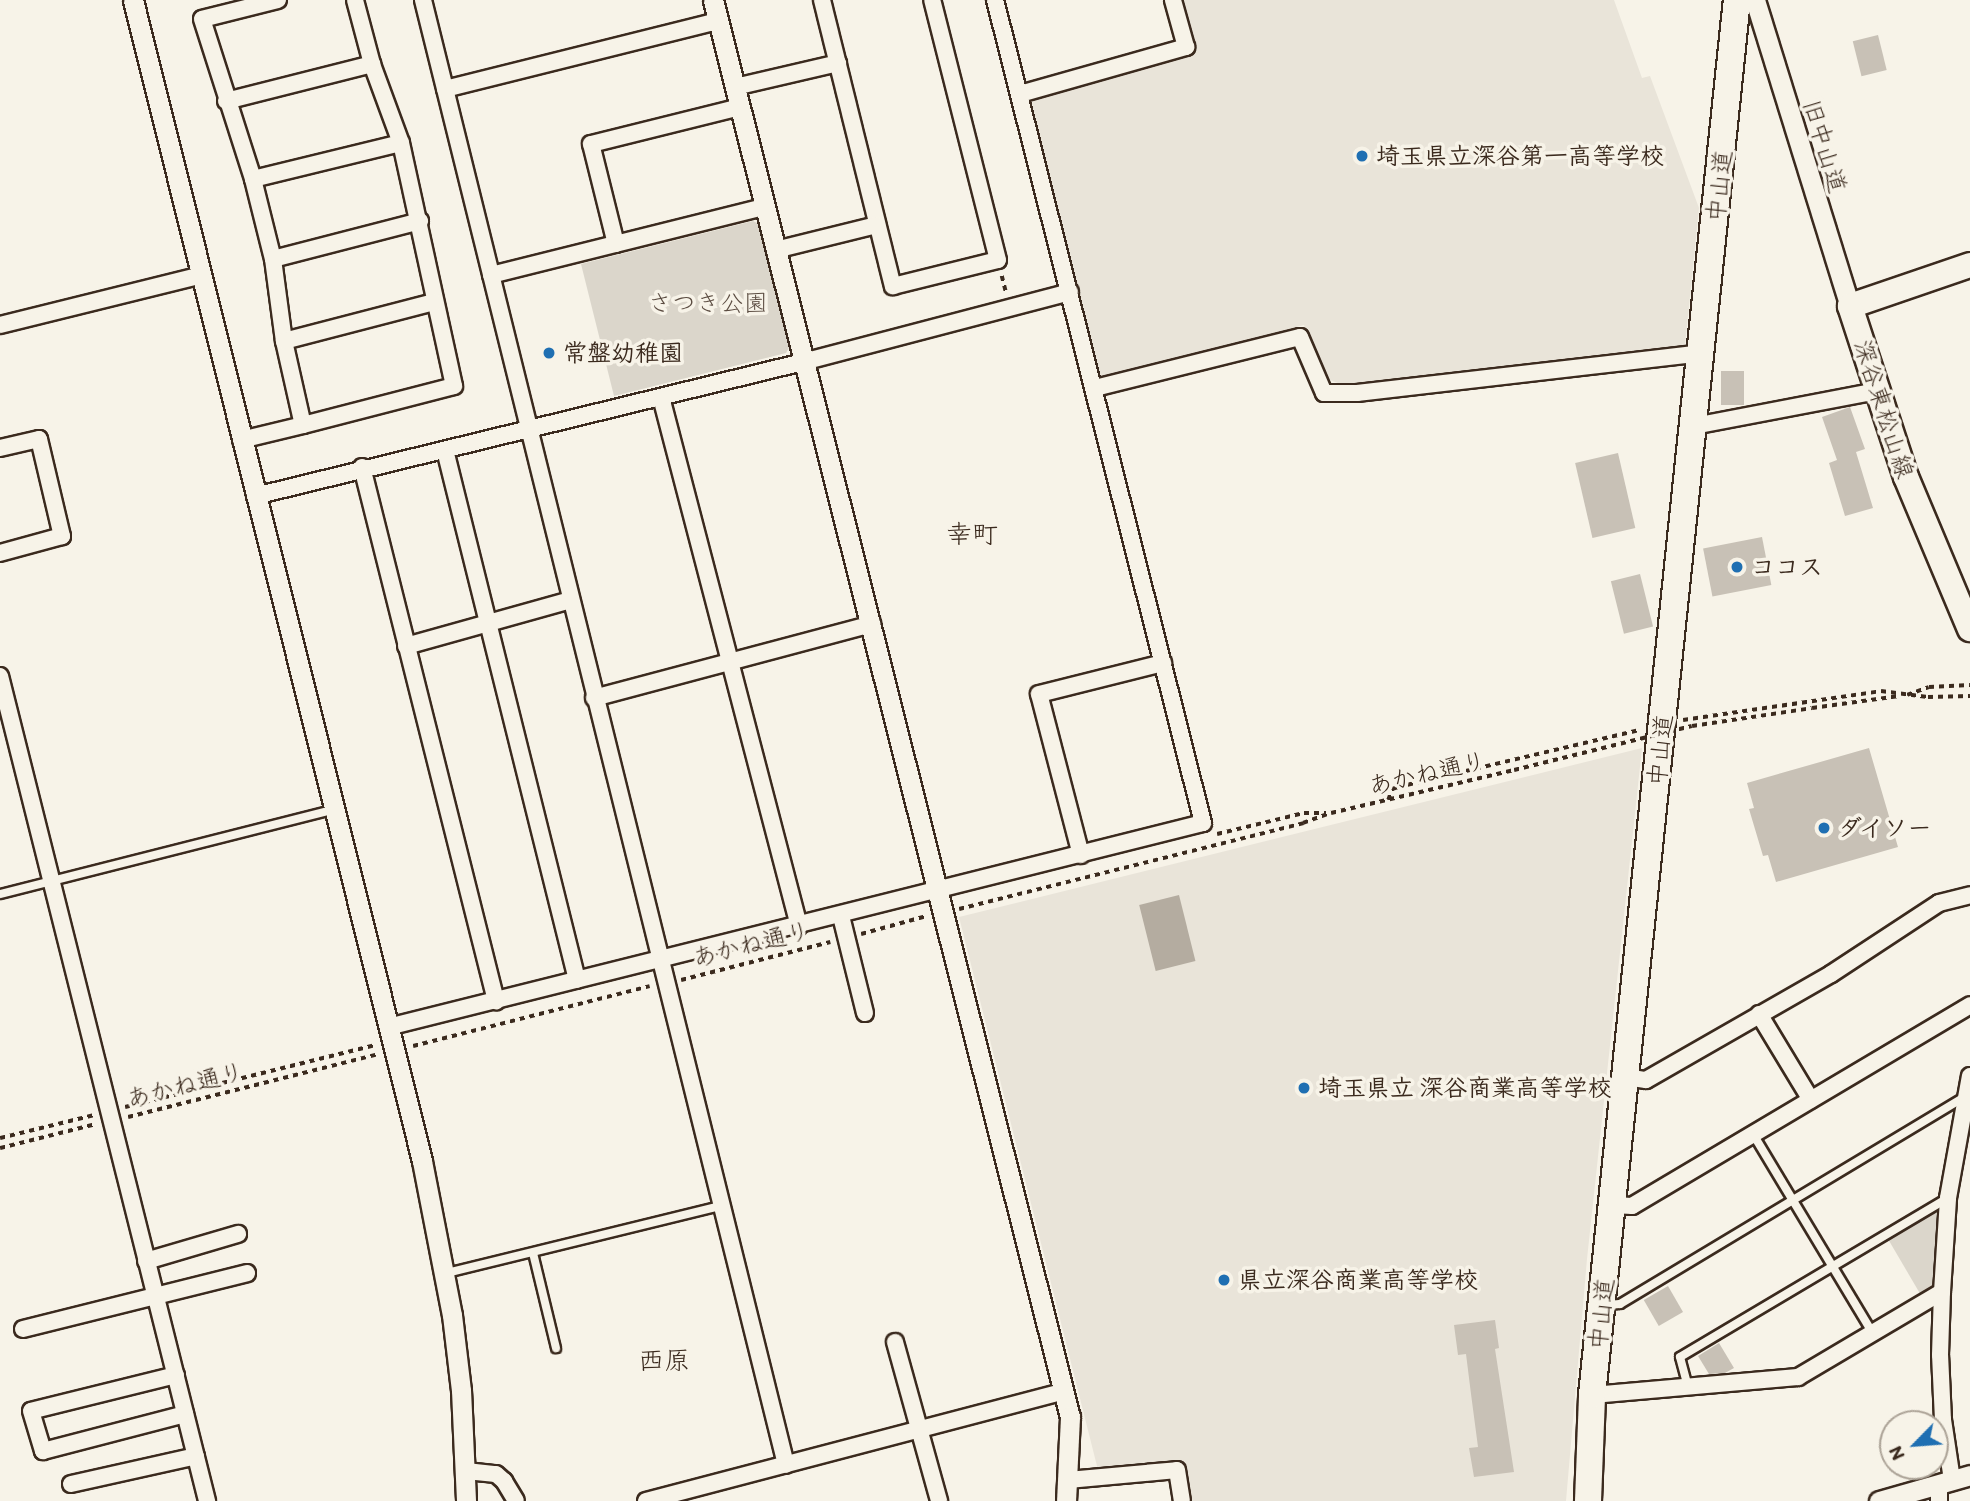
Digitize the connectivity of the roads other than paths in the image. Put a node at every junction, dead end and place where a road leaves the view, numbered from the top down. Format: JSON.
{"nodes":[{"id":1,"x":133,"y":0,"type":"edge"},
{"id":2,"x":278,"y":0,"type":"edge"},
{"id":3,"x":355,"y":0,"type":"edge"},
{"id":4,"x":423,"y":0,"type":"edge"},
{"id":5,"x":713,"y":0,"type":"edge"},
{"id":6,"x":822,"y":0,"type":"edge"},
{"id":7,"x":933,"y":0,"type":"edge"},
{"id":8,"x":995,"y":0,"type":"edge"},
{"id":9,"x":1173,"y":0,"type":"edge"},
{"id":10,"x":1737,"y":0,"type":"edge"},
{"id":11,"x":1755,"y":0,"type":"edge"},
{"id":12,"x":718,"y":21,"type":"junction"},
{"id":13,"x":838,"y":63,"type":"junction"},
{"id":14,"x":372,"y":64,"type":"junction"},
{"id":15,"x":735,"y":87,"type":"junction"},
{"id":16,"x":445,"y":89,"type":"junction"},
{"id":17,"x":1020,"y":94,"type":"junction"},
{"id":18,"x":226,"y":101,"type":"junction"},
{"id":19,"x":740,"y":107,"type":"junction"},
{"id":20,"x":401,"y":143,"type":"junction"},
{"id":21,"x":253,"y":179,"type":"junction"},
{"id":22,"x":764,"y":206,"type":"junction"},
{"id":23,"x":421,"y":221,"type":"junction"},
{"id":24,"x":877,"y":225,"type":"junction"},
{"id":25,"x":616,"y":244,"type":"junction"},
{"id":26,"x":775,"y":250,"type":"junction"},
{"id":27,"x":273,"y":259,"type":"junction"},
{"id":28,"x":1970,"y":265,"type":"edge"},
{"id":29,"x":202,"y":275,"type":"junction"},
{"id":30,"x":491,"y":275,"type":"junction"},
{"id":31,"x":1070,"y":292,"type":"junction"},
{"id":32,"x":434,"y":302,"type":"junction"},
{"id":33,"x":1850,"y":306,"type":"junction"},
{"id":34,"x":0,"y":325,"type":"edge"},
{"id":35,"x":284,"y":341,"type":"junction"},
{"id":36,"x":1701,"y":353,"type":"junction"},
{"id":37,"x":803,"y":362,"type":"junction"},
{"id":38,"x":1095,"y":388,"type":"junction"},
{"id":39,"x":1878,"y":391,"type":"junction"},
{"id":40,"x":661,"y":397,"type":"junction"},
{"id":41,"x":303,"y":425,"type":"junction"},
{"id":42,"x":1694,"y":426,"type":"junction"},
{"id":43,"x":529,"y":429,"type":"junction"},
{"id":44,"x":241,"y":440,"type":"junction"},
{"id":45,"x":0,"y":448,"type":"edge"},
{"id":46,"x":445,"y":450,"type":"junction"},
{"id":47,"x":362,"y":467,"type":"junction"},
{"id":48,"x":255,"y":496,"type":"junction"},
{"id":49,"x":0,"y":553,"type":"edge"},
{"id":50,"x":571,"y":600,"type":"junction"},
{"id":51,"x":488,"y":624,"type":"junction"},
{"id":52,"x":872,"y":624,"type":"junction"},
{"id":53,"x":1970,"y":629,"type":"edge"},
{"id":54,"x":406,"y":646,"type":"junction"},
{"id":55,"x":729,"y":662,"type":"junction"},
{"id":56,"x":1163,"y":663,"type":"junction"},
{"id":57,"x":0,"y":676,"type":"edge"},
{"id":58,"x":594,"y":698,"type":"junction"},
{"id":59,"x":333,"y":810,"type":"junction"},
{"id":60,"x":1081,"y":855,"type":"junction"},
{"id":61,"x":52,"y":881,"type":"junction"},
{"id":62,"x":939,"y":891,"type":"junction"},
{"id":63,"x":0,"y":894,"type":"edge"},
{"id":64,"x":1970,"y":895,"type":"edge"},
{"id":65,"x":841,"y":916,"type":"junction"},
{"id":66,"x":799,"y":926,"type":"junction"},
{"id":67,"x":659,"y":960,"type":"junction"},
{"id":68,"x":577,"y":981,"type":"junction"},
{"id":69,"x":496,"y":1001,"type":"junction"},
{"id":70,"x":1970,"y":1005,"type":"edge"},
{"id":71,"x":864,"y":1013,"type":"dead end"},
{"id":72,"x":1759,"y":1014,"type":"junction"},
{"id":73,"x":388,"y":1027,"type":"junction"},
{"id":74,"x":1970,"y":1076,"type":"edge"},
{"id":75,"x":1626,"y":1077,"type":"junction"},
{"id":76,"x":1966,"y":1096,"type":"junction"},
{"id":77,"x":1811,"y":1100,"type":"junction"},
{"id":78,"x":1753,"y":1134,"type":"junction"},
{"id":79,"x":1948,"y":1198,"type":"junction"},
{"id":80,"x":1793,"y":1200,"type":"junction"},
{"id":81,"x":1613,"y":1205,"type":"junction"},
{"id":82,"x":720,"y":1206,"type":"junction"},
{"id":83,"x":238,"y":1234,"type":"dead end"},
{"id":84,"x":533,"y":1253,"type":"junction"},
{"id":85,"x":146,"y":1261,"type":"junction"},
{"id":86,"x":1833,"y":1266,"type":"junction"},
{"id":87,"x":247,"y":1273,"type":"dead end"},
{"id":88,"x":447,"y":1273,"type":"junction"},
{"id":89,"x":1942,"y":1292,"type":"junction"},
{"id":90,"x":155,"y":1295,"type":"junction"},
{"id":91,"x":1602,"y":1305,"type":"junction"},
{"id":92,"x":23,"y":1329,"type":"dead end"},
{"id":93,"x":1872,"y":1332,"type":"junction"},
{"id":94,"x":895,"y":1342,"type":"dead end"},
{"id":95,"x":556,"y":1348,"type":"dead end"},
{"id":96,"x":176,"y":1376,"type":"junction"},
{"id":97,"x":1688,"y":1388,"type":"junction"},
{"id":98,"x":1064,"y":1391,"type":"junction"},
{"id":99,"x":1592,"y":1395,"type":"junction"},
{"id":100,"x":185,"y":1414,"type":"junction"},
{"id":101,"x":920,"y":1428,"type":"junction"},
{"id":102,"x":196,"y":1456,"type":"junction"},
{"id":103,"x":786,"y":1465,"type":"junction"},
{"id":104,"x":466,"y":1471,"type":"junction"},
{"id":105,"x":1068,"y":1480,"type":"junction"},
{"id":106,"x":71,"y":1484,"type":"dead end"},
{"id":107,"x":1950,"y":1485,"type":"edge"},
{"id":108,"x":207,"y":1501,"type":"edge"},
{"id":109,"x":466,"y":1501,"type":"edge"},
{"id":110,"x":516,"y":1501,"type":"edge"},
{"id":111,"x":646,"y":1501,"type":"edge"},
{"id":112,"x":939,"y":1501,"type":"edge"},
{"id":113,"x":1066,"y":1501,"type":"edge"},
{"id":114,"x":1182,"y":1501,"type":"edge"},
{"id":115,"x":1588,"y":1501,"type":"edge"},
{"id":116,"x":1879,"y":1501,"type":"edge"}],
"edges":[{"from":1,"to":29,"type":"street"},
{"from":2,"to":18,"type":"street"},
{"from":3,"to":14,"type":"street"},
{"from":4,"to":16,"type":"street"},
{"from":5,"to":12,"type":"street"},
{"from":6,"to":13,"type":"street"},
{"from":7,"to":24,"type":"street"},
{"from":8,"to":17,"type":"street"},
{"from":9,"to":17,"type":"street"},
{"from":10,"to":36,"type":"highway","name":"中山道"},
{"from":11,"to":33,"type":"street","name":"旧中山道"},
{"from":12,"to":15,"type":"street"},
{"from":12,"to":16,"type":"street"},
{"from":13,"to":15,"type":"street"},
{"from":13,"to":24,"type":"street"},
{"from":14,"to":18,"type":"street"},
{"from":14,"to":20,"type":"street"},
{"from":15,"to":19,"type":"street"},
{"from":16,"to":30,"type":"street"},
{"from":17,"to":31,"type":"street"},
{"from":18,"to":21,"type":"street"},
{"from":19,"to":22,"type":"street"},
{"from":19,"to":25,"type":"street"},
{"from":20,"to":21,"type":"street"},
{"from":20,"to":23,"type":"street"},
{"from":21,"to":27,"type":"street"},
{"from":22,"to":25,"type":"street"},
{"from":22,"to":26,"type":"street"},
{"from":23,"to":27,"type":"street"},
{"from":23,"to":32,"type":"street"},
{"from":24,"to":26,"type":"street"},
{"from":25,"to":30,"type":"street"},
{"from":26,"to":37,"type":"street"},
{"from":27,"to":35,"type":"street"},
{"from":28,"to":33,"type":"main road"},
{"from":29,"to":34,"type":"street"},
{"from":29,"to":44,"type":"street"},
{"from":30,"to":43,"type":"street"},
{"from":31,"to":37,"type":"street"},
{"from":31,"to":38,"type":"street"},
{"from":32,"to":35,"type":"street"},
{"from":32,"to":41,"type":"street"},
{"from":33,"to":39,"type":"main road","name":"深谷東松山線"},
{"from":35,"to":41,"type":"street"},
{"from":36,"to":38,"type":"street"},
{"from":36,"to":42,"type":"highway","name":"中山道"},
{"from":37,"to":40,"type":"street"},
{"from":37,"to":52,"type":"street"},
{"from":38,"to":56,"type":"street"},
{"from":39,"to":42,"type":"street"},
{"from":39,"to":53,"type":"main road","name":"深谷東松山線"},
{"from":40,"to":43,"type":"street"},
{"from":40,"to":55,"type":"street"},
{"from":41,"to":44,"type":"street"},
{"from":42,"to":75,"type":"highway","name":"中山道"},
{"from":43,"to":46,"type":"street"},
{"from":43,"to":50,"type":"street"},
{"from":44,"to":48,"type":"street"},
{"from":45,"to":49,"type":"street"},
{"from":46,"to":47,"type":"street"},
{"from":46,"to":51,"type":"street"},
{"from":47,"to":48,"type":"street"},
{"from":47,"to":54,"type":"street"},
{"from":48,"to":59,"type":"street"},
{"from":50,"to":51,"type":"street"},
{"from":50,"to":58,"type":"street"},
{"from":51,"to":54,"type":"street"},
{"from":51,"to":68,"type":"street"},
{"from":52,"to":55,"type":"street"},
{"from":52,"to":62,"type":"street"},
{"from":54,"to":69,"type":"street"},
{"from":55,"to":58,"type":"street"},
{"from":55,"to":66,"type":"street"},
{"from":56,"to":60,"type":"street"},
{"from":56,"to":60,"type":"street"},
{"from":57,"to":61,"type":"street"},
{"from":58,"to":67,"type":"street"},
{"from":59,"to":61,"type":"lane"},
{"from":59,"to":73,"type":"street"},
{"from":60,"to":62,"type":"street"},
{"from":61,"to":63,"type":"lane"},
{"from":61,"to":85,"type":"street"},
{"from":62,"to":65,"type":"street"},
{"from":62,"to":98,"type":"street"},
{"from":64,"to":72,"type":"street"},
{"from":65,"to":66,"type":"street"},
{"from":65,"to":71,"type":"street"},
{"from":66,"to":67,"type":"street"},
{"from":67,"to":68,"type":"street"},
{"from":67,"to":82,"type":"street"},
{"from":68,"to":69,"type":"street"},
{"from":69,"to":73,"type":"street"},
{"from":70,"to":77,"type":"street"},
{"from":72,"to":75,"type":"street"},
{"from":72,"to":77,"type":"street"},
{"from":73,"to":88,"type":"street"},
{"from":74,"to":76,"type":"street"},
{"from":75,"to":81,"type":"highway","name":"中山道"},
{"from":76,"to":79,"type":"street"},
{"from":76,"to":80,"type":"lane"},
{"from":77,"to":78,"type":"street"},
{"from":78,"to":80,"type":"lane"},
{"from":78,"to":81,"type":"street"},
{"from":79,"to":86,"type":"lane"},
{"from":79,"to":89,"type":"street"},
{"from":80,"to":86,"type":"lane"},
{"from":80,"to":91,"type":"lane"},
{"from":81,"to":91,"type":"highway","name":"中山道"},
{"from":82,"to":84,"type":"lane"},
{"from":82,"to":103,"type":"street"},
{"from":83,"to":85,"type":"street"},
{"from":84,"to":88,"type":"lane"},
{"from":84,"to":95,"type":"lane"},
{"from":85,"to":90,"type":"street"},
{"from":86,"to":93,"type":"lane"},
{"from":86,"to":97,"type":"lane"},
{"from":87,"to":90,"type":"street"},
{"from":88,"to":104,"type":"street"},
{"from":89,"to":93,"type":"street"},
{"from":89,"to":107,"type":"street"},
{"from":90,"to":92,"type":"street"},
{"from":90,"to":96,"type":"street"},
{"from":91,"to":99,"type":"highway","name":"中山道"},
{"from":93,"to":97,"type":"street"},
{"from":94,"to":101,"type":"street"},
{"from":96,"to":100,"type":"street"},
{"from":96,"to":100,"type":"street"},
{"from":97,"to":99,"type":"street"},
{"from":98,"to":101,"type":"street"},
{"from":98,"to":105,"type":"street"},
{"from":99,"to":115,"type":"highway","name":"中山道"},
{"from":100,"to":102,"type":"street"},
{"from":101,"to":103,"type":"street"},
{"from":101,"to":112,"type":"street"},
{"from":102,"to":106,"type":"street"},
{"from":102,"to":108,"type":"street"},
{"from":103,"to":111,"type":"street"},
{"from":104,"to":109,"type":"street"},
{"from":104,"to":110,"type":"street"},
{"from":105,"to":113,"type":"street"},
{"from":105,"to":114,"type":"street"},
{"from":107,"to":116,"type":"street"}]}
